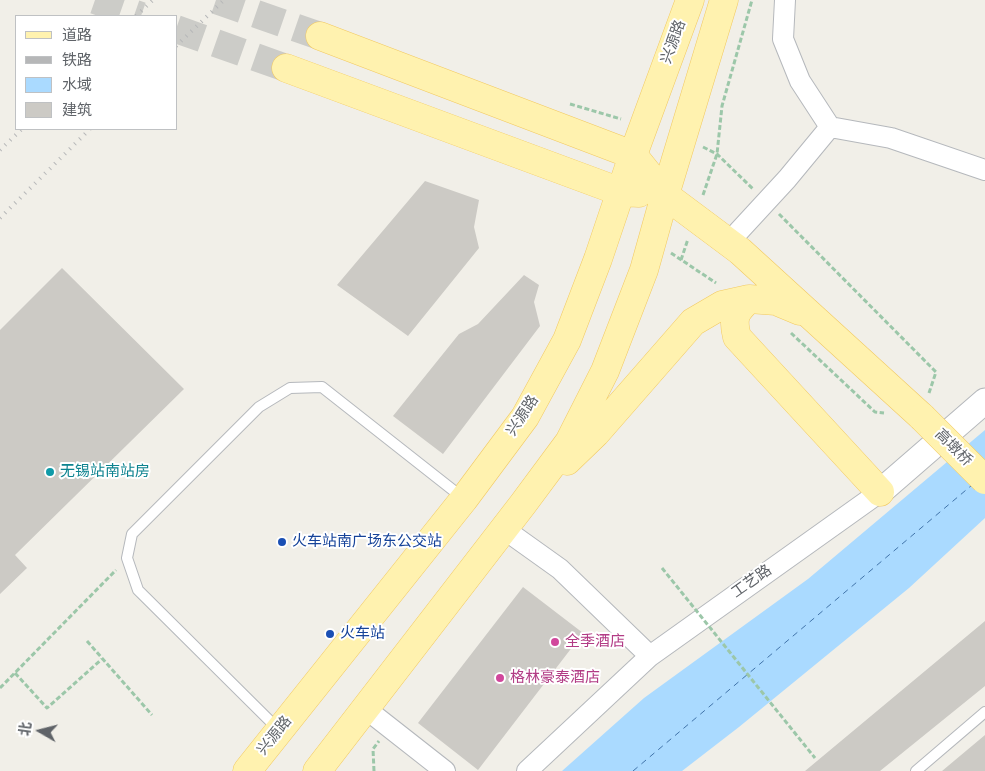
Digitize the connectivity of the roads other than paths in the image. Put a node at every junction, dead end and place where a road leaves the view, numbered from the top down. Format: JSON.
{"nodes":[{"id":1,"x":690,"y":0,"type":"edge"},
{"id":2,"x":724,"y":0,"type":"edge"},
{"id":3,"x":785,"y":0,"type":"edge"},
{"id":4,"x":320,"y":36,"type":"tunnel mouth"},
{"id":5,"x":286,"y":68,"type":"tunnel mouth"},
{"id":6,"x":830,"y":126,"type":"junction"},
{"id":7,"x":633,"y":155,"type":"junction"},
{"id":8,"x":985,"y":170,"type":"edge"},
{"id":9,"x":621,"y":192,"type":"junction"},
{"id":10,"x":665,"y":195,"type":"junction"},
{"id":11,"x":728,"y":243,"type":"junction"},
{"id":12,"x":748,"y":299,"type":"junction"},
{"id":13,"x":814,"y":317,"type":"junction"},
{"id":14,"x":985,"y":401,"type":"edge"},
{"id":15,"x":985,"y":480,"type":"edge"},
{"id":16,"x":880,"y":492,"type":"junction"},
{"id":17,"x":464,"y":499,"type":"junction"},
{"id":18,"x":523,"y":504,"type":"junction"},
{"id":19,"x":504,"y":529,"type":"junction"},
{"id":20,"x":650,"y":656,"type":"junction"},
{"id":21,"x":366,"y":709,"type":"junction"},
{"id":22,"x":985,"y":712,"type":"edge"},
{"id":23,"x":279,"y":730,"type":"junction"},
{"id":24,"x":247,"y":771,"type":"edge"},
{"id":25,"x":317,"y":771,"type":"edge"},
{"id":26,"x":446,"y":771,"type":"edge"},
{"id":27,"x":527,"y":771,"type":"edge"},
{"id":28,"x":916,"y":771,"type":"edge"}],
"edges":[{"from":1,"to":7,"type":"main road","name":"兴源路"},
{"from":2,"to":10,"type":"main road"},
{"from":3,"to":6,"type":"street"},
{"from":4,"to":7,"type":"main road"},
{"from":5,"to":9,"type":"main road"},
{"from":6,"to":8,"type":"street"},
{"from":6,"to":11,"type":"street"},
{"from":7,"to":9,"type":"main road","name":"兴源路"},
{"from":7,"to":10,"type":"main road","name":"高墩桥"},
{"from":9,"to":10,"type":"main road"},
{"from":9,"to":17,"type":"main road","name":"兴源路"},
{"from":10,"to":11,"type":"main road","name":"高墩桥"},
{"from":10,"to":18,"type":"main road"},
{"from":11,"to":13,"type":"main road","name":"高墩桥"},
{"from":12,"to":13,"type":"main road"},
{"from":12,"to":16,"type":"main road"},
{"from":12,"to":18,"type":"main road"},
{"from":13,"to":15,"type":"main road","name":"高墩桥","bridge":true},
{"from":14,"to":16,"type":"street","name":"工艺路"},
{"from":16,"to":20,"type":"street","name":"工艺路"},
{"from":17,"to":23,"type":"main road","name":"兴源路"},
{"from":17,"to":23,"type":"lane"},
{"from":18,"to":19,"type":"main road"},
{"from":19,"to":20,"type":"street"},
{"from":19,"to":21,"type":"main road"},
{"from":20,"to":27,"type":"street","name":"工艺路"},
{"from":21,"to":25,"type":"main road"},
{"from":21,"to":26,"type":"street"},
{"from":22,"to":28,"type":"lane"},
{"from":23,"to":24,"type":"main road","name":"兴源路"}]}
